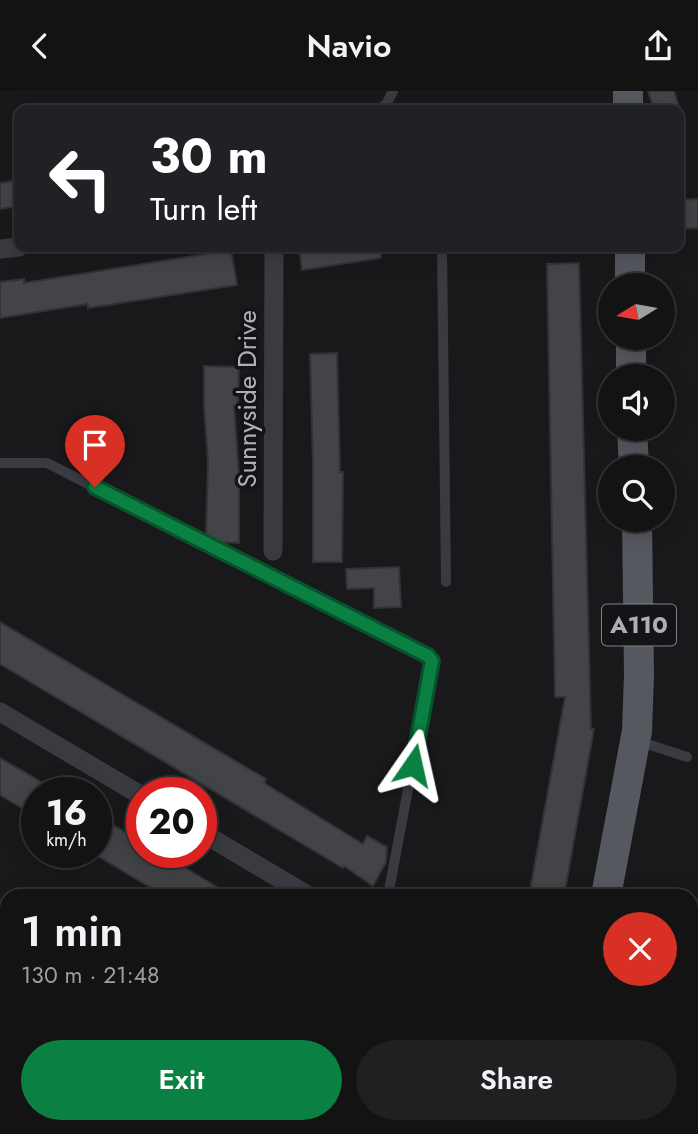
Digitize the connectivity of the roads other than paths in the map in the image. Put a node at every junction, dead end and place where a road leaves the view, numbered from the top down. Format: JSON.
{"nodes":[{"id":1,"x":274,"y":252,"type":"edge"},
{"id":2,"x":442,"y":252,"type":"edge"},
{"id":3,"x":630,"y":252,"type":"edge"},
{"id":4,"x":631,"y":273,"type":"edge"},
{"id":5,"x":0,"y":463,"type":"edge"},
{"id":6,"x":636,"y":532,"type":"edge"},
{"id":7,"x":273,"y":551,"type":"dead end"},
{"id":8,"x":446,"y":582,"type":"dead end"},
{"id":9,"x":0,"y":712,"type":"edge"},
{"id":10,"x":635,"y":740,"type":"junction"},
{"id":11,"x":687,"y":757,"type":"dead end"},
{"id":12,"x":126,"y":787,"type":"edge"},
{"id":13,"x":217,"y":841,"type":"edge"},
{"id":14,"x":297,"y":889,"type":"edge"},
{"id":15,"x":389,"y":889,"type":"edge"},
{"id":16,"x":607,"y":889,"type":"edge"}],
"edges":[{"from":1,"to":7,"type":"street","name":"Sunnyside Drive"},
{"from":2,"to":8,"type":"lane"},
{"from":3,"to":4,"type":"main road"},
{"from":5,"to":15,"type":"lane"},
{"from":6,"to":10,"type":"main road","number":"A110"},
{"from":9,"to":12,"type":"street"},
{"from":10,"to":11,"type":"lane"},
{"from":10,"to":16,"type":"main road","number":"A110"},
{"from":13,"to":14,"type":"street"}]}
